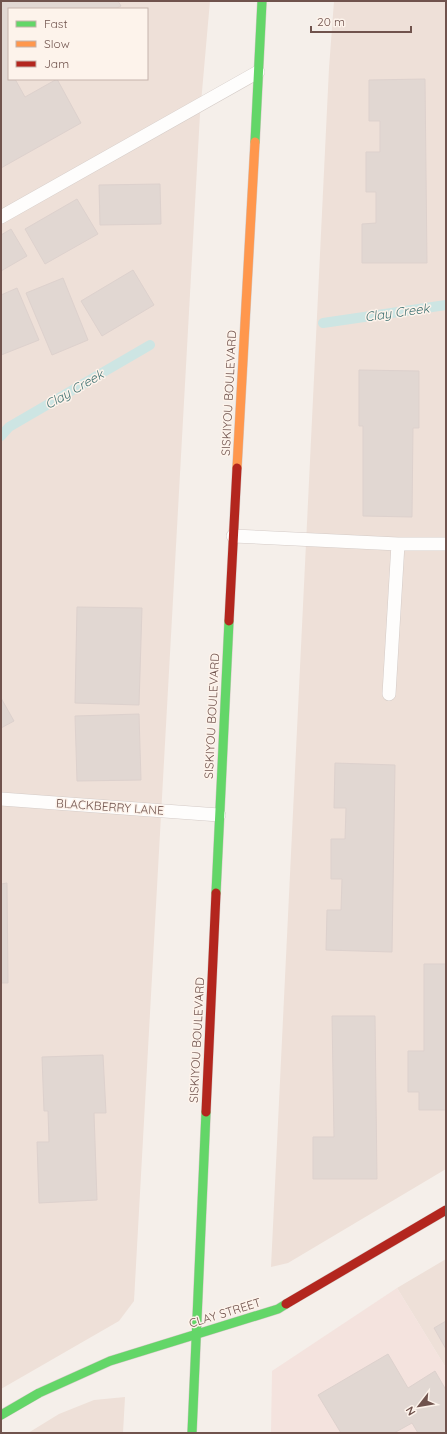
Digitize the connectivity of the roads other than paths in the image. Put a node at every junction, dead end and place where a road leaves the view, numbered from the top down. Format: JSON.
{"nodes":[{"id":1,"x":262,"y":1,"type":"edge"},
{"id":2,"x":258,"y":72,"type":"junction"},
{"id":3,"x":1,"y":217,"type":"edge"},
{"id":4,"x":233,"y":536,"type":"junction"},
{"id":5,"x":398,"y":544,"type":"junction"},
{"id":6,"x":446,"y":544,"type":"edge"},
{"id":7,"x":389,"y":694,"type":"dead end"},
{"id":8,"x":1,"y":799,"type":"edge"},
{"id":9,"x":219,"y":815,"type":"junction"},
{"id":10,"x":446,"y":1210,"type":"edge"},
{"id":11,"x":196,"y":1334,"type":"junction"},
{"id":12,"x":1,"y":1415,"type":"edge"},
{"id":13,"x":192,"y":1433,"type":"edge"}],
"edges":[{"from":1,"to":2,"type":"main road","name":"SISKIYOU BOULEVARD"},
{"from":2,"to":3,"type":"lane"},
{"from":2,"to":4,"type":"main road","name":"SISKIYOU BOULEVARD"},
{"from":4,"to":5,"type":"lane"},
{"from":4,"to":9,"type":"main road","name":"SISKIYOU BOULEVARD"},
{"from":5,"to":6,"type":"lane"},
{"from":5,"to":7,"type":"lane"},
{"from":8,"to":9,"type":"lane","name":"BLACKBERRY LANE"},
{"from":9,"to":11,"type":"main road","name":"SISKIYOU BOULEVARD"},
{"from":10,"to":11,"type":"main road","name":"CLAY STREET"},
{"from":11,"to":12,"type":"main road","name":"CLAY STREET"},
{"from":11,"to":13,"type":"main road","name":"SISKIYOU BOULEVARD"}]}
